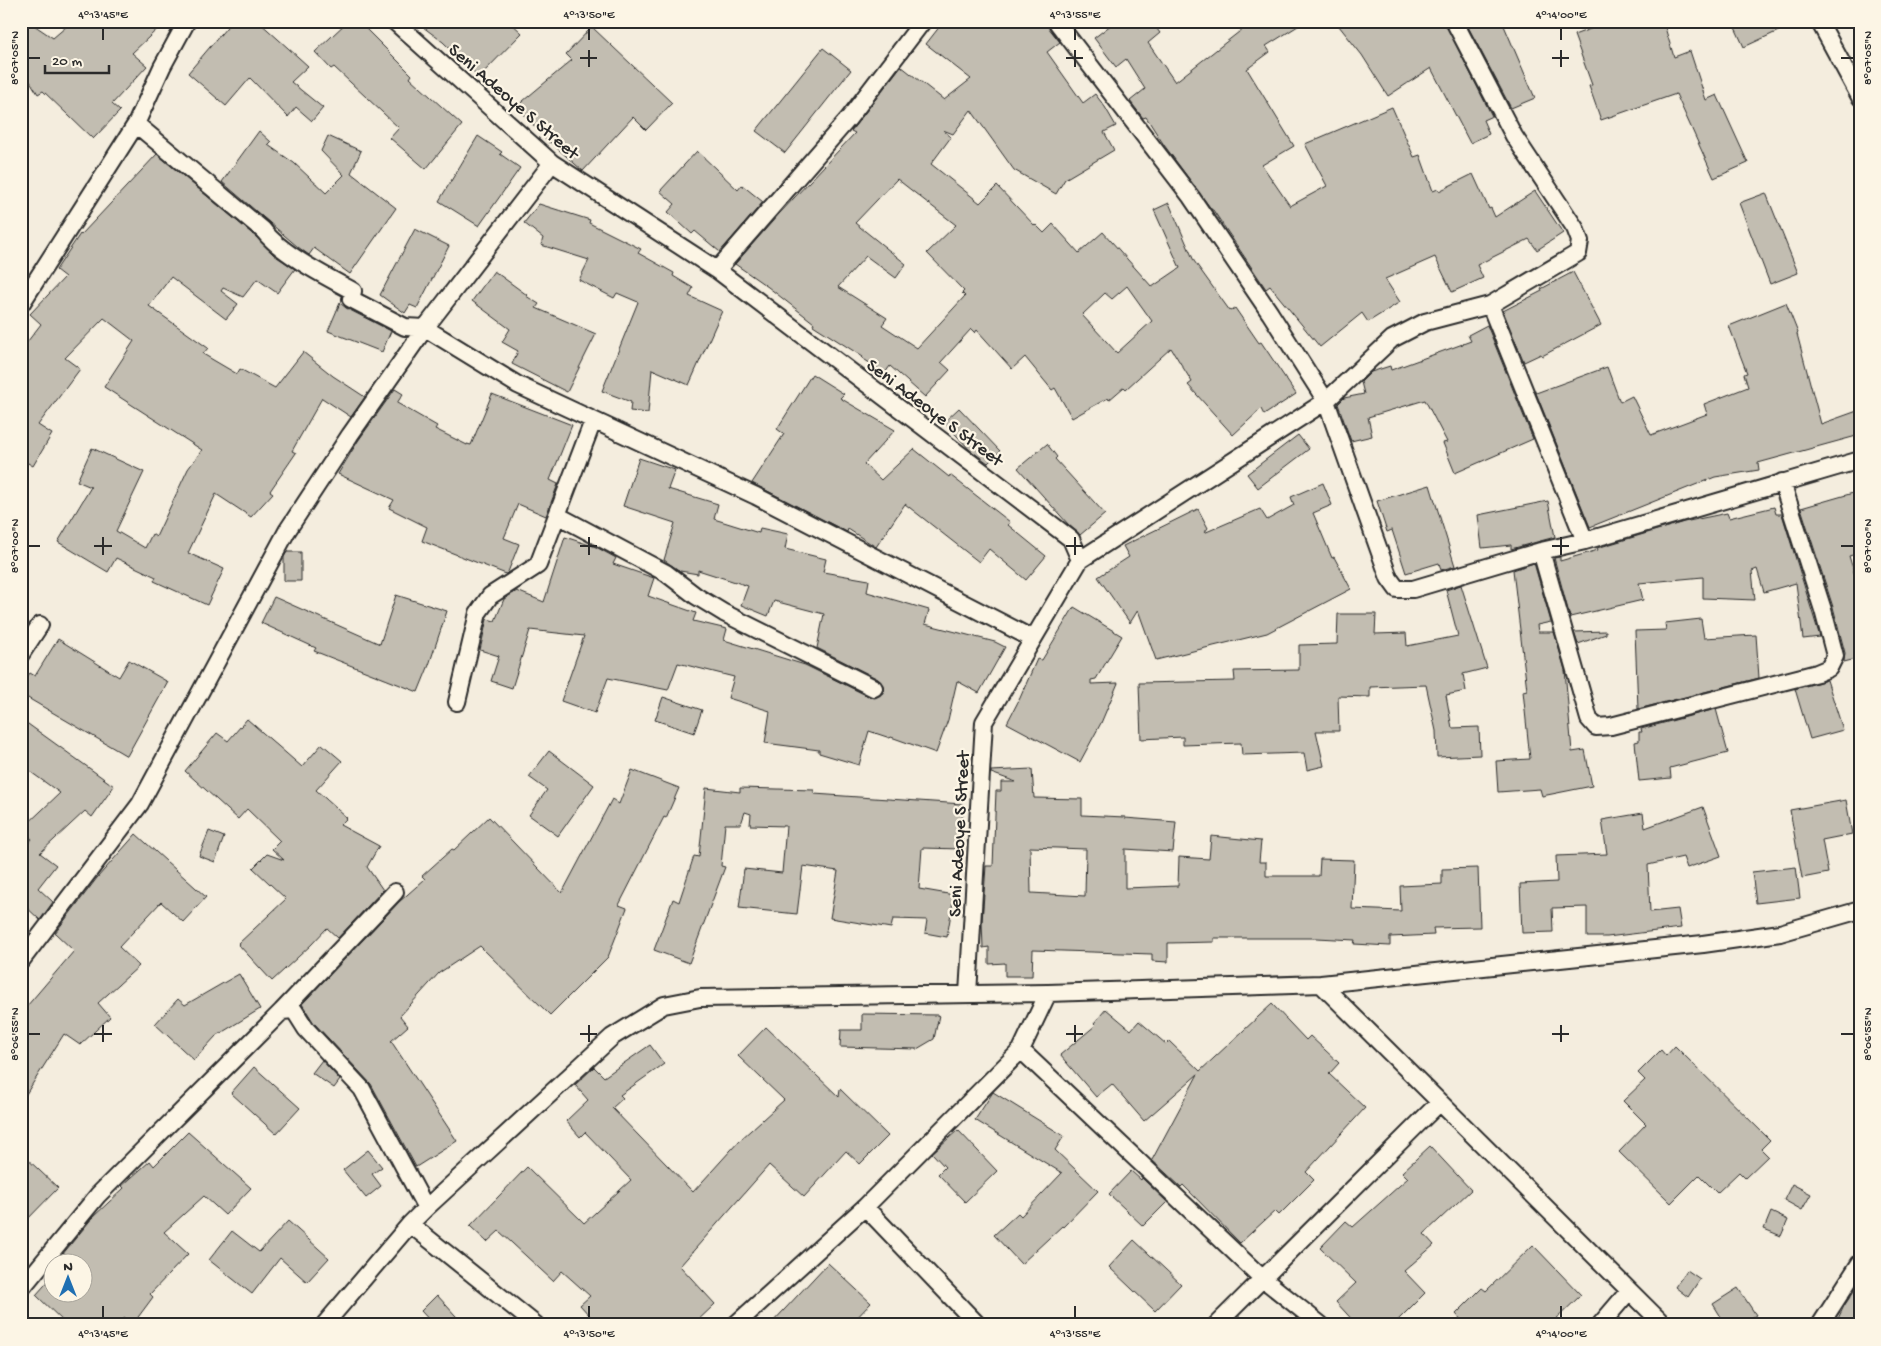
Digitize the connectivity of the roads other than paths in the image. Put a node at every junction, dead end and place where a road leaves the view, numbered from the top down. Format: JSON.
{"nodes":[{"id":1,"x":187,"y":21,"type":"edge"},
{"id":2,"x":394,"y":21,"type":"edge"},
{"id":3,"x":924,"y":21,"type":"edge"},
{"id":4,"x":1056,"y":21,"type":"edge"},
{"id":5,"x":1454,"y":21,"type":"edge"},
{"id":6,"x":1819,"y":21,"type":"edge"},
{"id":7,"x":1860,"y":97,"type":"edge"},
{"id":8,"x":136,"y":124,"type":"junction"},
{"id":9,"x":552,"y":162,"type":"junction"},
{"id":10,"x":716,"y":270,"type":"junction"},
{"id":11,"x":21,"y":304,"type":"edge"},
{"id":12,"x":1490,"y":305,"type":"junction"},
{"id":13,"x":426,"y":328,"type":"junction"},
{"id":14,"x":1326,"y":400,"type":"junction"},
{"id":15,"x":593,"y":420,"type":"junction"},
{"id":16,"x":1860,"y":460,"type":"edge"},
{"id":17,"x":1782,"y":482,"type":"junction"},
{"id":18,"x":557,"y":515,"type":"junction"},
{"id":19,"x":1585,"y":541,"type":"junction"},
{"id":20,"x":1541,"y":551,"type":"junction"},
{"id":21,"x":1080,"y":560,"type":"junction"},
{"id":22,"x":40,"y":624,"type":"dead end"},
{"id":23,"x":1033,"y":639,"type":"junction"},
{"id":24,"x":21,"y":654,"type":"edge"},
{"id":25,"x":874,"y":688,"type":"dead end"},
{"id":26,"x":457,"y":702,"type":"dead end"},
{"id":27,"x":395,"y":892,"type":"dead end"},
{"id":28,"x":1860,"y":910,"type":"edge"},
{"id":29,"x":21,"y":961,"type":"edge"},
{"id":30,"x":1321,"y":984,"type":"junction"},
{"id":31,"x":1048,"y":993,"type":"junction"},
{"id":32,"x":968,"y":994,"type":"junction"},
{"id":33,"x":282,"y":1011,"type":"junction"},
{"id":34,"x":1021,"y":1050,"type":"junction"},
{"id":35,"x":1440,"y":1102,"type":"junction"},
{"id":36,"x":865,"y":1207,"type":"junction"},
{"id":37,"x":426,"y":1208,"type":"junction"},
{"id":38,"x":410,"y":1224,"type":"junction"},
{"id":39,"x":1860,"y":1263,"type":"edge"},
{"id":40,"x":1262,"y":1278,"type":"junction"},
{"id":41,"x":21,"y":1289,"type":"edge"},
{"id":42,"x":1629,"y":1290,"type":"junction"},
{"id":43,"x":324,"y":1325,"type":"edge"},
{"id":44,"x":536,"y":1325,"type":"edge"},
{"id":45,"x":735,"y":1325,"type":"edge"},
{"id":46,"x":978,"y":1325,"type":"edge"},
{"id":47,"x":1216,"y":1325,"type":"edge"},
{"id":48,"x":1320,"y":1325,"type":"edge"},
{"id":49,"x":1600,"y":1325,"type":"edge"},
{"id":50,"x":1664,"y":1325,"type":"edge"},
{"id":51,"x":1820,"y":1325,"type":"edge"}],
"edges":[{"from":1,"to":8,"type":"street"},
{"from":2,"to":9,"type":"street","name":"Seni Adeoye S Street"},
{"from":3,"to":10,"type":"street"},
{"from":4,"to":14,"type":"street"},
{"from":5,"to":12,"type":"street"},
{"from":6,"to":7,"type":"street"},
{"from":8,"to":11,"type":"street"},
{"from":8,"to":13,"type":"street"},
{"from":9,"to":10,"type":"street","name":"Seni Adeoye S Street"},
{"from":9,"to":13,"type":"street"},
{"from":10,"to":21,"type":"street","name":"Seni Adeoye S Street"},
{"from":12,"to":14,"type":"street"},
{"from":12,"to":19,"type":"street"},
{"from":13,"to":15,"type":"street"},
{"from":13,"to":29,"type":"street"},
{"from":14,"to":20,"type":"street"},
{"from":14,"to":21,"type":"street"},
{"from":15,"to":18,"type":"street"},
{"from":15,"to":23,"type":"street"},
{"from":16,"to":17,"type":"street"},
{"from":17,"to":19,"type":"street"},
{"from":17,"to":20,"type":"street"},
{"from":18,"to":25,"type":"street"},
{"from":18,"to":26,"type":"street"},
{"from":19,"to":20,"type":"street"},
{"from":21,"to":23,"type":"street","name":"Seni Adeoye S Street"},
{"from":22,"to":24,"type":"street"},
{"from":23,"to":32,"type":"street","name":"Seni Adeoye S Street"},
{"from":27,"to":33,"type":"street"},
{"from":28,"to":30,"type":"street"},
{"from":30,"to":31,"type":"street"},
{"from":30,"to":35,"type":"street"},
{"from":31,"to":32,"type":"street"},
{"from":31,"to":34,"type":"street"},
{"from":32,"to":37,"type":"street"},
{"from":33,"to":37,"type":"street"},
{"from":33,"to":41,"type":"street"},
{"from":34,"to":36,"type":"street"},
{"from":34,"to":40,"type":"street"},
{"from":35,"to":40,"type":"street"},
{"from":35,"to":42,"type":"street"},
{"from":36,"to":45,"type":"street"},
{"from":36,"to":46,"type":"street"},
{"from":37,"to":38,"type":"street"},
{"from":38,"to":43,"type":"street"},
{"from":38,"to":44,"type":"street"},
{"from":39,"to":51,"type":"street"},
{"from":40,"to":47,"type":"street"},
{"from":40,"to":48,"type":"street"},
{"from":42,"to":49,"type":"street"},
{"from":42,"to":50,"type":"street"}]}
